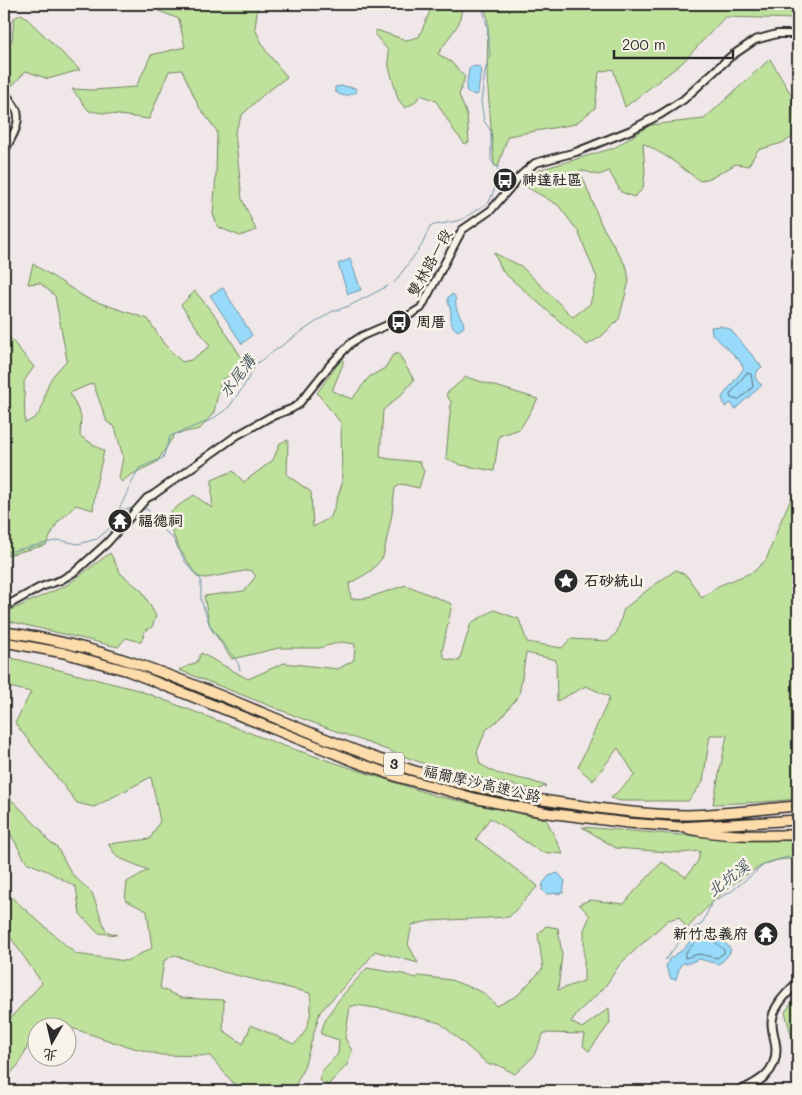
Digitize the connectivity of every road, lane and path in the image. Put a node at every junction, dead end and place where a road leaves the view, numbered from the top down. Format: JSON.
{"nodes":[{"id":1,"x":798,"y":34,"type":"edge"},
{"id":2,"x":4,"y":90,"type":"edge"},
{"id":3,"x":4,"y":152,"type":"edge"},
{"id":4,"x":4,"y":607,"type":"edge"},
{"id":5,"x":5,"y":632,"type":"edge"},
{"id":6,"x":6,"y":642,"type":"edge"},
{"id":7,"x":798,"y":806,"type":"edge"},
{"id":8,"x":798,"y":820,"type":"edge"},
{"id":9,"x":679,"y":826,"type":"junction"},
{"id":10,"x":798,"y":836,"type":"edge"},
{"id":11,"x":798,"y":982,"type":"edge"},
{"id":12,"x":740,"y":1091,"type":"edge"}],
"edges":[{"from":1,"to":4,"type":"street","name":"雙林路一段"},
{"from":2,"to":3,"type":"street"},
{"from":5,"to":7,"type":"highway","name":"福爾摩沙高速公路","number":"3"},
{"from":6,"to":9,"type":"highway","name":"福爾摩沙高速公路","number":"3"},
{"from":8,"to":9,"type":"highway","name":"福爾摩沙高速公路","number":"3"},
{"from":9,"to":10,"type":"highway"},
{"from":11,"to":12,"type":"main road"}]}
